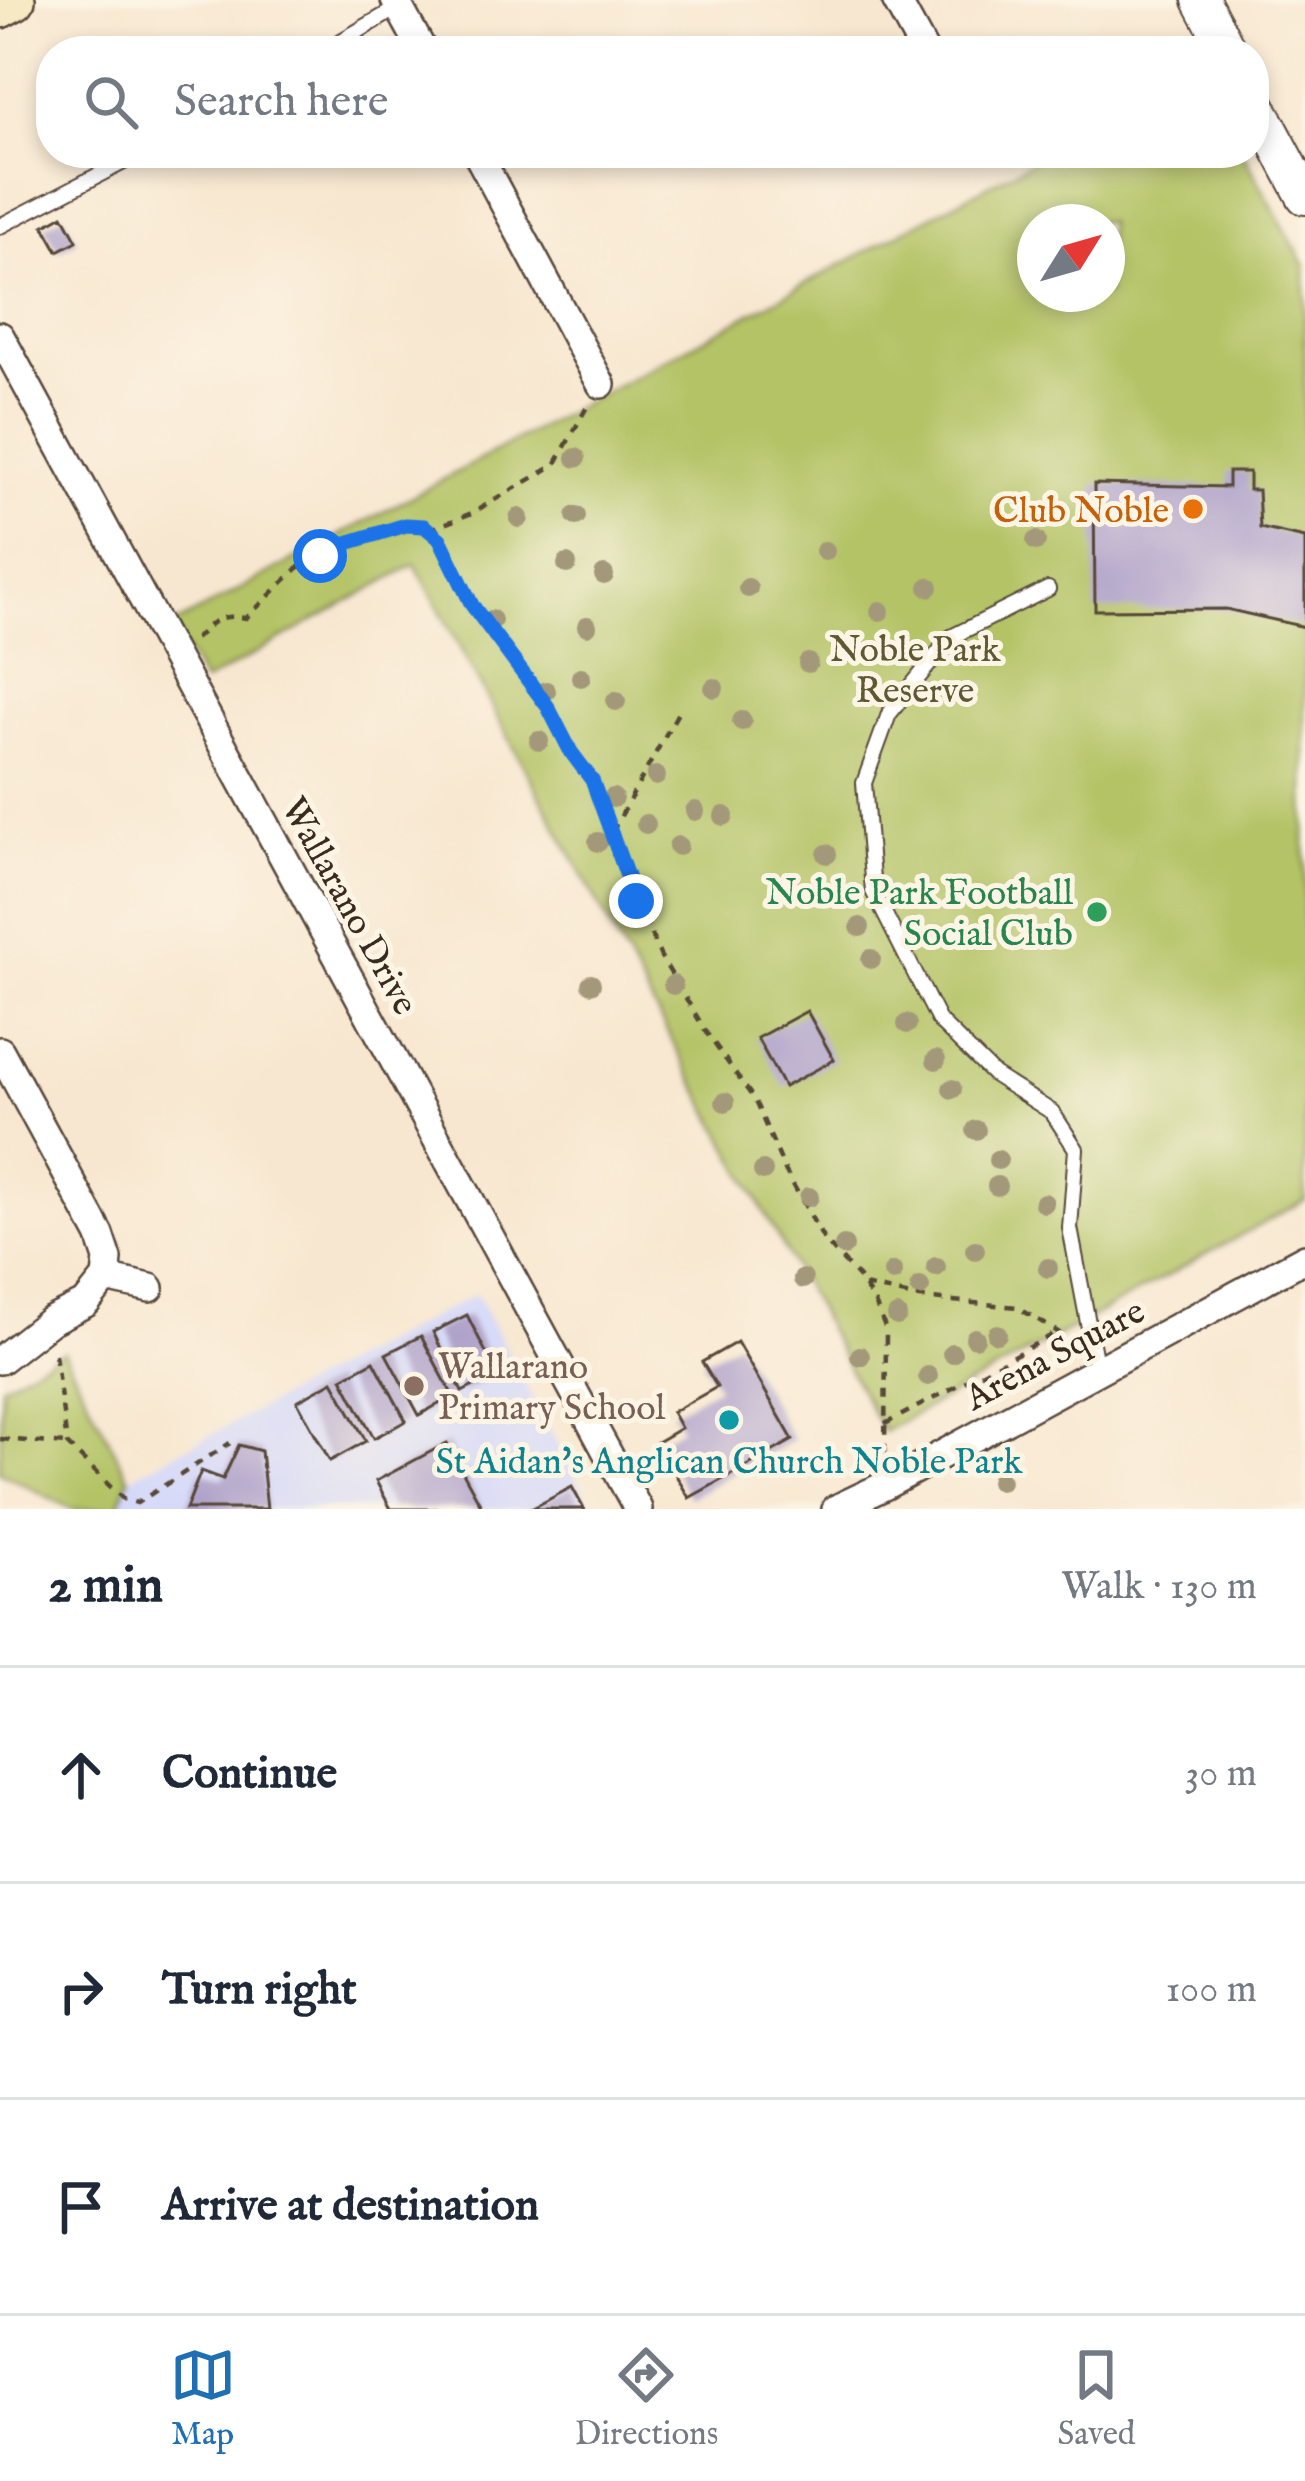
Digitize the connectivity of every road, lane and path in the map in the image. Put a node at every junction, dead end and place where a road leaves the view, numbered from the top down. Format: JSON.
{"nodes":[{"id":1,"x":15,"y":0,"type":"edge"},
{"id":2,"x":896,"y":0,"type":"edge"},
{"id":3,"x":1201,"y":0,"type":"edge"},
{"id":4,"x":397,"y":4,"type":"edge"},
{"id":5,"x":0,"y":8,"type":"edge"},
{"id":6,"x":347,"y":36,"type":"edge"},
{"id":7,"x":415,"y":36,"type":"edge"},
{"id":8,"x":916,"y":36,"type":"edge"},
{"id":9,"x":1220,"y":36,"type":"edge"},
{"id":10,"x":1269,"y":128,"type":"edge"},
{"id":11,"x":112,"y":168,"type":"edge"},
{"id":12,"x":485,"y":168,"type":"edge"},
{"id":13,"x":1305,"y":196,"type":"edge"},
{"id":14,"x":0,"y":226,"type":"edge"},
{"id":15,"x":0,"y":337,"type":"edge"},
{"id":16,"x":602,"y":384,"type":"joint"},
{"id":17,"x":429,"y":530,"type":"junction"},
{"id":18,"x":1048,"y":589,"type":"dead end"},
{"id":19,"x":174,"y":660,"type":"junction"},
{"id":20,"x":680,"y":709,"type":"dead end"},
{"id":21,"x":612,"y":832,"type":"junction"},
{"id":22,"x":0,"y":1051,"type":"edge"},
{"id":23,"x":1305,"y":1258,"type":"edge"},
{"id":24,"x":106,"y":1278,"type":"junction"},
{"id":25,"x":864,"y":1286,"type":"junction"},
{"id":26,"x":150,"y":1288,"type":"dead end"},
{"id":27,"x":50,"y":1321,"type":"junction"},
{"id":28,"x":1058,"y":1332,"type":"junction"},
{"id":29,"x":0,"y":1360,"type":"edge"},
{"id":30,"x":1097,"y":1370,"type":"junction"},
{"id":31,"x":885,"y":1424,"type":"junction"},
{"id":32,"x":0,"y":1439,"type":"edge"},
{"id":33,"x":230,"y":1443,"type":"dead end"},
{"id":34,"x":67,"y":1444,"type":"junction"},
{"id":35,"x":886,"y":1485,"type":"junction"},
{"id":36,"x":638,"y":1509,"type":"edge"},
{"id":37,"x":836,"y":1509,"type":"edge"}],
"edges":[{"from":1,"to":5,"type":"main road"},
{"from":2,"to":8,"type":"street"},
{"from":3,"to":9,"type":"street"},
{"from":4,"to":6,"type":"lane"},
{"from":4,"to":7,"type":"street"},
{"from":10,"to":13,"type":"street"},
{"from":11,"to":14,"type":"lane"},
{"from":12,"to":16,"type":"street"},
{"from":15,"to":19,"type":"street","name":"Wallarano Drive"},
{"from":16,"to":17,"type":"path"},
{"from":17,"to":19,"type":"path"},
{"from":17,"to":21,"type":"path"},
{"from":18,"to":30,"type":"lane"},
{"from":19,"to":36,"type":"street","name":"Wallarano Drive"},
{"from":20,"to":21,"type":"path"},
{"from":21,"to":25,"type":"path"},
{"from":22,"to":24,"type":"street"},
{"from":23,"to":30,"type":"street","name":"Arena Square"},
{"from":24,"to":26,"type":"street"},
{"from":24,"to":27,"type":"street"},
{"from":25,"to":28,"type":"path"},
{"from":25,"to":31,"type":"path"},
{"from":27,"to":29,"type":"street"},
{"from":27,"to":34,"type":"path"},
{"from":28,"to":30,"type":"path"},
{"from":28,"to":31,"type":"path"},
{"from":30,"to":35,"type":"street","name":"Arena Square"},
{"from":31,"to":35,"type":"path"},
{"from":32,"to":34,"type":"path"},
{"from":33,"to":34,"type":"path"},
{"from":35,"to":37,"type":"street","name":"Arena Square"}]}
